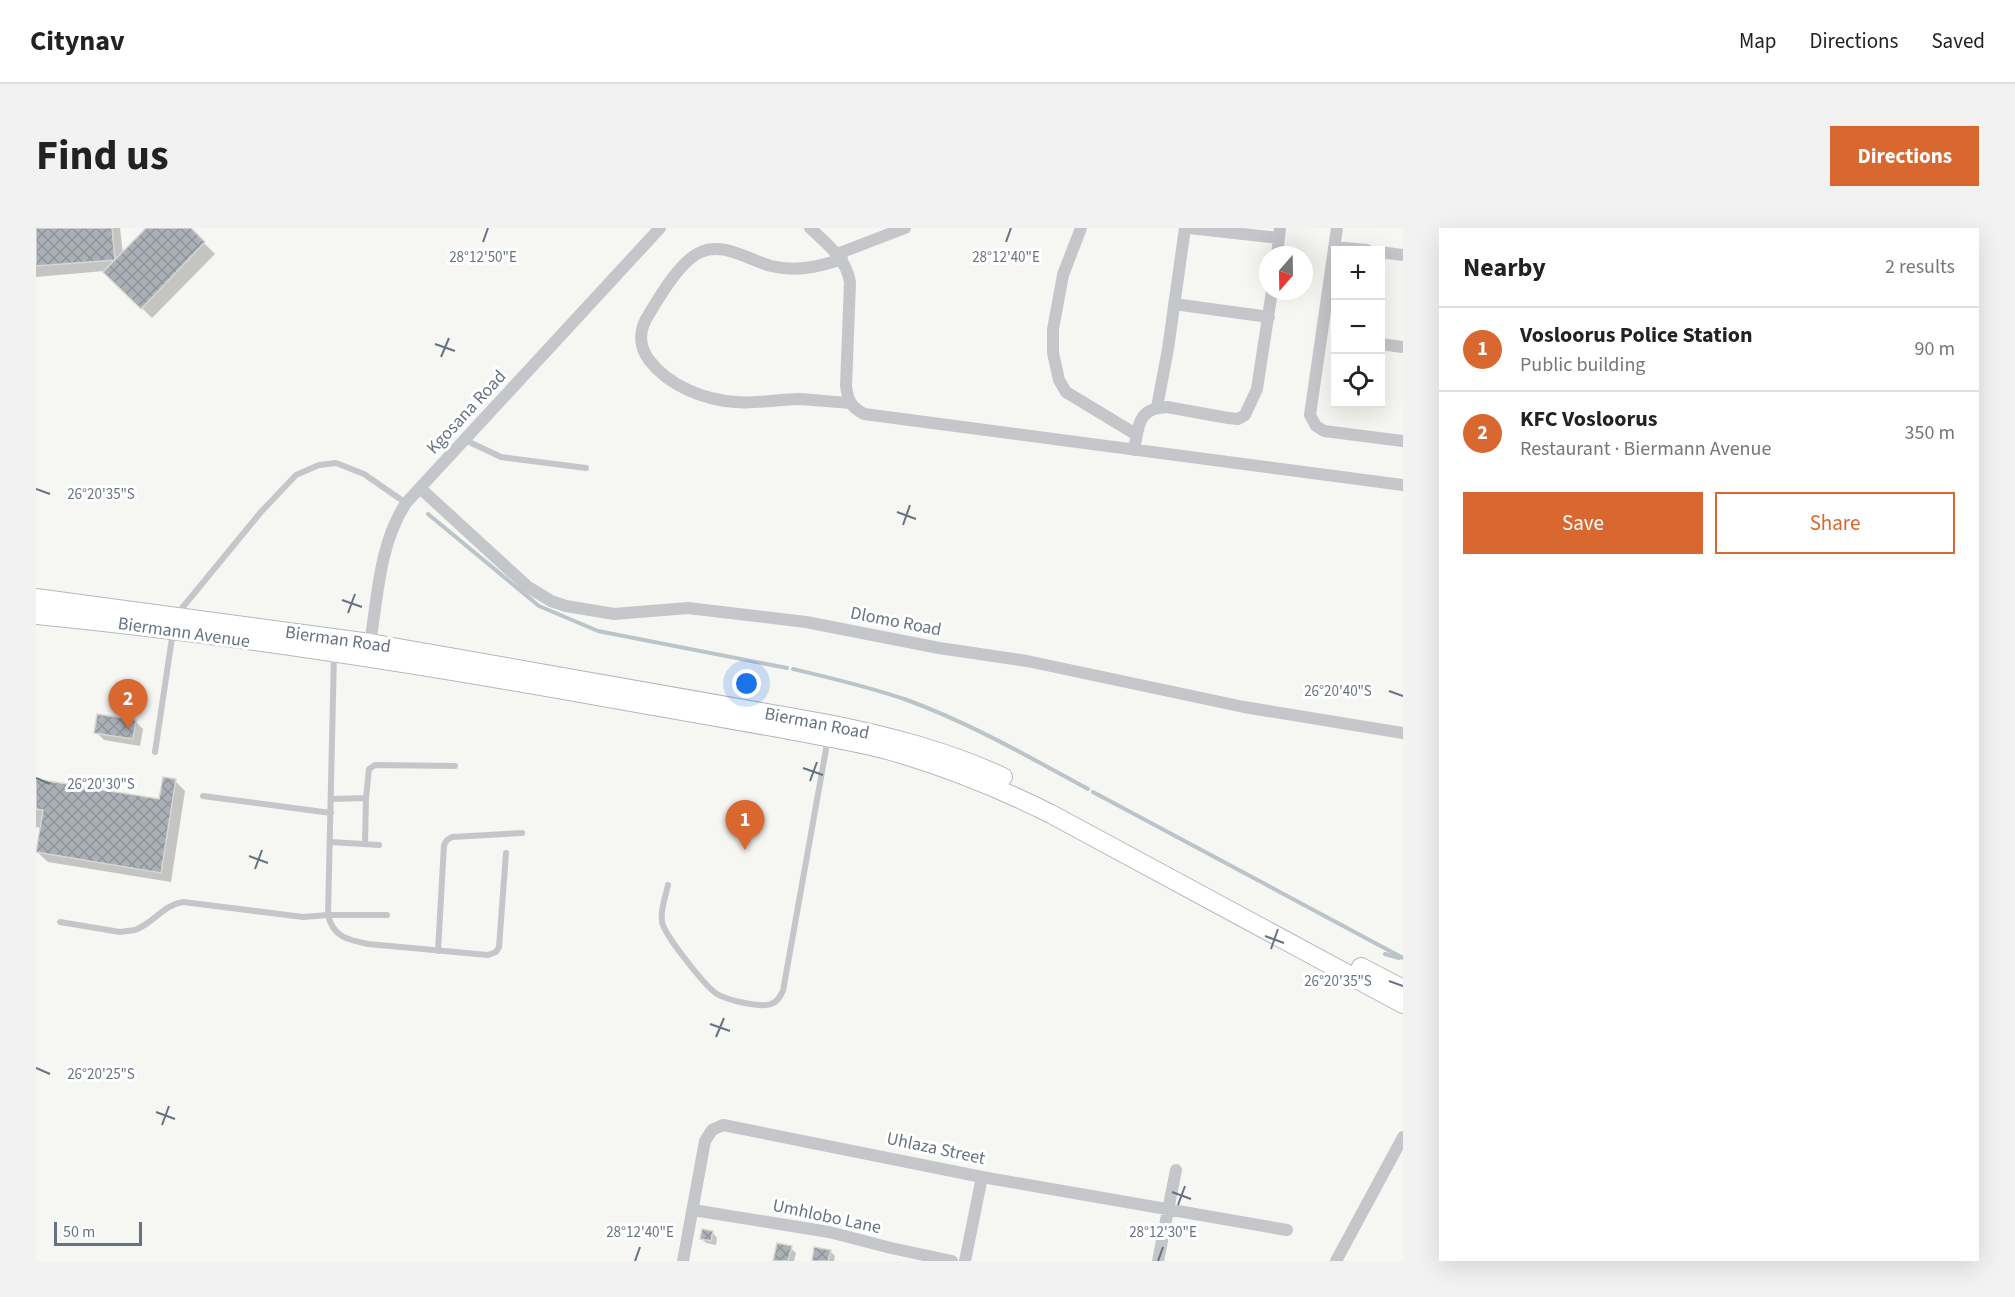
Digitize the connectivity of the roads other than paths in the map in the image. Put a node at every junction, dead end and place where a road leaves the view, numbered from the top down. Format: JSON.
{"nodes":[{"id":1,"x":660,"y":228,"type":"edge"},
{"id":2,"x":810,"y":228,"type":"edge"},
{"id":3,"x":905,"y":228,"type":"edge"},
{"id":4,"x":1081,"y":228,"type":"edge"},
{"id":5,"x":1187,"y":228,"type":"edge"},
{"id":6,"x":1336,"y":228,"type":"edge"},
{"id":7,"x":1280,"y":233,"type":"edge"},
{"id":8,"x":1334,"y":246,"type":"edge"},
{"id":9,"x":1385,"y":253,"type":"edge"},
{"id":10,"x":1403,"y":255,"type":"edge"},
{"id":11,"x":840,"y":257,"type":"junction"},
{"id":12,"x":1331,"y":270,"type":"edge"},
{"id":13,"x":1271,"y":300,"type":"edge"},
{"id":14,"x":1174,"y":304,"type":"junction"},
{"id":15,"x":1269,"y":317,"type":"junction"},
{"id":16,"x":1322,"y":337,"type":"junction"},
{"id":17,"x":1331,"y":338,"type":"edge"},
{"id":18,"x":1385,"y":345,"type":"edge"},
{"id":19,"x":1403,"y":347,"type":"edge"},
{"id":20,"x":850,"y":403,"type":"junction"},
{"id":21,"x":1157,"y":407,"type":"junction"},
{"id":22,"x":1137,"y":435,"type":"junction"},
{"id":23,"x":465,"y":440,"type":"junction"},
{"id":24,"x":1403,"y":441,"type":"edge"},
{"id":25,"x":1134,"y":450,"type":"junction"},
{"id":26,"x":586,"y":468,"type":"dead end"},
{"id":27,"x":1403,"y":485,"type":"edge"},
{"id":28,"x":420,"y":488,"type":"junction"},
{"id":29,"x":406,"y":503,"type":"junction"},
{"id":30,"x":36,"y":598,"type":"edge"},
{"id":31,"x":36,"y":615,"type":"edge"},
{"id":32,"x":174,"y":623,"type":"junction"},
{"id":33,"x":369,"y":650,"type":"junction"},
{"id":34,"x":334,"y":653,"type":"junction"},
{"id":35,"x":1403,"y":733,"type":"edge"},
{"id":36,"x":828,"y":737,"type":"junction"},
{"id":37,"x":155,"y":752,"type":"dead end"},
{"id":38,"x":455,"y":766,"type":"dead end"},
{"id":39,"x":203,"y":796,"type":"dead end"},
{"id":40,"x":366,"y":798,"type":"junction"},
{"id":41,"x":331,"y":799,"type":"junction"},
{"id":42,"x":331,"y":813,"type":"junction"},
{"id":43,"x":522,"y":833,"type":"dead end"},
{"id":44,"x":330,"y":842,"type":"junction"},
{"id":45,"x":365,"y":844,"type":"junction"},
{"id":46,"x":380,"y":845,"type":"dead end"},
{"id":47,"x":506,"y":854,"type":"dead end"},
{"id":48,"x":668,"y":885,"type":"dead end"},
{"id":49,"x":328,"y":915,"type":"junction"},
{"id":50,"x":387,"y":915,"type":"dead end"},
{"id":51,"x":60,"y":922,"type":"dead end"},
{"id":52,"x":438,"y":951,"type":"junction"},
{"id":53,"x":1372,"y":973,"type":"junction"},
{"id":54,"x":1403,"y":982,"type":"edge"},
{"id":55,"x":1403,"y":989,"type":"edge"},
{"id":56,"x":1403,"y":1004,"type":"edge"},
{"id":57,"x":1403,"y":1137,"type":"edge"},
{"id":58,"x":1176,"y":1170,"type":"dead end"},
{"id":59,"x":982,"y":1177,"type":"junction"},
{"id":60,"x":1169,"y":1208,"type":"junction"},
{"id":61,"x":693,"y":1210,"type":"junction"},
{"id":62,"x":1287,"y":1230,"type":"dead end"},
{"id":63,"x":683,"y":1261,"type":"edge"},
{"id":64,"x":952,"y":1261,"type":"edge"},
{"id":65,"x":965,"y":1261,"type":"edge"},
{"id":66,"x":1158,"y":1261,"type":"edge"},
{"id":67,"x":1336,"y":1261,"type":"edge"}],
"edges":[{"from":1,"to":23,"type":"street","name":"Kgosana Road"},
{"from":2,"to":11,"type":"street"},
{"from":3,"to":11,"type":"street"},
{"from":4,"to":22,"type":"street"},
{"from":5,"to":7,"type":"street"},
{"from":5,"to":14,"type":"street"},
{"from":6,"to":8,"type":"street"},
{"from":9,"to":10,"type":"street"},
{"from":11,"to":20,"type":"street"},
{"from":11,"to":20,"type":"street"},
{"from":12,"to":16,"type":"street"},
{"from":13,"to":15,"type":"street"},
{"from":14,"to":15,"type":"street"},
{"from":14,"to":21,"type":"street"},
{"from":15,"to":21,"type":"street"},
{"from":16,"to":17,"type":"street"},
{"from":16,"to":24,"type":"street"},
{"from":18,"to":19,"type":"street"},
{"from":20,"to":25,"type":"street"},
{"from":21,"to":22,"type":"street"},
{"from":22,"to":25,"type":"street"},
{"from":23,"to":26,"type":"lane"},
{"from":23,"to":28,"type":"street","name":"Kgosana Road"},
{"from":25,"to":27,"type":"street"},
{"from":28,"to":29,"type":"street","name":"Kgosana Road"},
{"from":28,"to":35,"type":"street","name":"Dlomo Road"},
{"from":29,"to":32,"type":"lane"},
{"from":29,"to":33,"type":"street","name":"Kgosana Road"},
{"from":30,"to":32,"type":"main road","name":"Bierman Road"},
{"from":31,"to":32,"type":"main road","name":"Biermann Avenue"},
{"from":32,"to":33,"type":"main road","name":"Bierman Road"},
{"from":32,"to":34,"type":"main road","name":"Biermann Avenue"},
{"from":32,"to":37,"type":"lane"},
{"from":33,"to":34,"type":"main road","name":"Biermann Avenue"},
{"from":33,"to":36,"type":"main road","name":"Bierman Road"},
{"from":33,"to":53,"type":"main road","name":"Bierman Road"},
{"from":34,"to":41,"type":"lane"},
{"from":36,"to":48,"type":"lane"},
{"from":36,"to":56,"type":"main road","name":"Bierman Road"},
{"from":38,"to":40,"type":"lane"},
{"from":39,"to":42,"type":"lane"},
{"from":40,"to":41,"type":"lane"},
{"from":40,"to":45,"type":"lane"},
{"from":41,"to":42,"type":"lane"},
{"from":42,"to":44,"type":"lane"},
{"from":43,"to":52,"type":"lane"},
{"from":44,"to":45,"type":"lane"},
{"from":44,"to":49,"type":"lane"},
{"from":45,"to":46,"type":"lane"},
{"from":47,"to":52,"type":"lane"},
{"from":49,"to":50,"type":"lane"},
{"from":49,"to":51,"type":"lane"},
{"from":49,"to":52,"type":"lane"},
{"from":53,"to":54,"type":"main road"},
{"from":53,"to":55,"type":"main road","name":"Bierman Road"},
{"from":57,"to":67,"type":"street"},
{"from":58,"to":60,"type":"street"},
{"from":59,"to":60,"type":"street","name":"Uhlaza Street"},
{"from":59,"to":61,"type":"street","name":"Uhlaza Street"},
{"from":59,"to":65,"type":"street"},
{"from":60,"to":62,"type":"street","name":"Uhlaza Street"},
{"from":60,"to":66,"type":"street"},
{"from":61,"to":63,"type":"street","name":"Uhlaza Street"},
{"from":61,"to":64,"type":"street","name":"Umhlobo Lane"}]}
